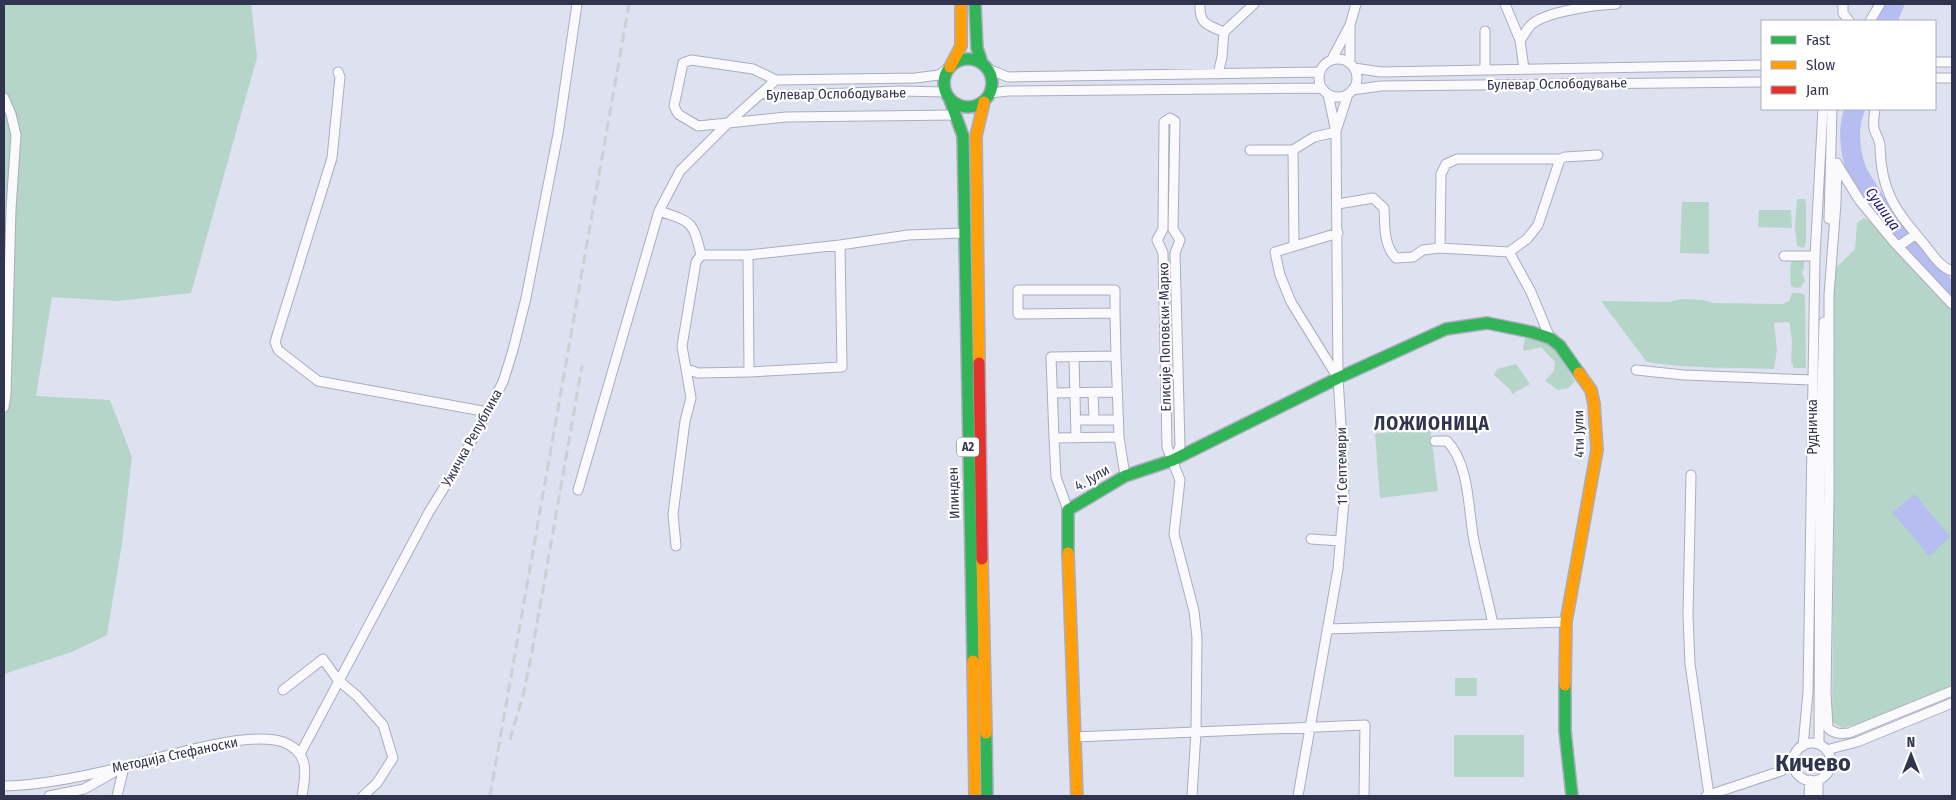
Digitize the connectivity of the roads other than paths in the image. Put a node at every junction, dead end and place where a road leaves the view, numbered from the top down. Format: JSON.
{"nodes":[{"id":1,"x":577,"y":4,"type":"edge"},
{"id":2,"x":961,"y":4,"type":"edge"},
{"id":3,"x":976,"y":4,"type":"edge"},
{"id":4,"x":1200,"y":4,"type":"edge"},
{"id":5,"x":1254,"y":4,"type":"edge"},
{"id":6,"x":1356,"y":4,"type":"edge"},
{"id":7,"x":1504,"y":4,"type":"edge"},
{"id":8,"x":1616,"y":4,"type":"edge"},
{"id":9,"x":1844,"y":4,"type":"edge"},
{"id":10,"x":1880,"y":4,"type":"edge"},
{"id":11,"x":1585,"y":5,"type":"edge"},
{"id":12,"x":1848,"y":20,"type":"edge"},
{"id":13,"x":1871,"y":20,"type":"edge"},
{"id":14,"x":1350,"y":25,"type":"junction"},
{"id":15,"x":1484,"y":31,"type":"dead end"},
{"id":16,"x":1224,"y":32,"type":"junction"},
{"id":17,"x":1520,"y":40,"type":"junction"},
{"id":18,"x":1332,"y":59,"type":"junction"},
{"id":19,"x":1936,"y":62,"type":"edge"},
{"id":20,"x":1952,"y":62,"type":"edge"},
{"id":21,"x":1352,"y":65,"type":"junction"},
{"id":22,"x":985,"y":66,"type":"junction"},
{"id":23,"x":1761,"y":66,"type":"edge"},
{"id":24,"x":950,"y":67,"type":"junction"},
{"id":25,"x":1485,"y":70,"type":"junction"},
{"id":26,"x":1524,"y":70,"type":"junction"},
{"id":27,"x":338,"y":72,"type":"dead end"},
{"id":28,"x":1320,"y":72,"type":"junction"},
{"id":29,"x":1218,"y":74,"type":"junction"},
{"id":30,"x":1936,"y":78,"type":"edge"},
{"id":31,"x":1952,"y":78,"type":"edge"},
{"id":32,"x":776,"y":80,"type":"junction"},
{"id":33,"x":1761,"y":82,"type":"edge"},
{"id":34,"x":1325,"y":91,"type":"junction"},
{"id":35,"x":1350,"y":92,"type":"junction"},
{"id":36,"x":762,"y":93,"type":"junction"},
{"id":37,"x":948,"y":96,"type":"junction"},
{"id":38,"x":4,"y":98,"type":"edge"},
{"id":39,"x":987,"y":98,"type":"junction"},
{"id":40,"x":1823,"y":110,"type":"edge"},
{"id":41,"x":1832,"y":110,"type":"edge"},
{"id":42,"x":1838,"y":110,"type":"edge"},
{"id":43,"x":1874,"y":110,"type":"edge"},
{"id":44,"x":956,"y":115,"type":"junction"},
{"id":45,"x":728,"y":124,"type":"junction"},
{"id":46,"x":1336,"y":132,"type":"junction"},
{"id":47,"x":1250,"y":150,"type":"dead end"},
{"id":48,"x":1293,"y":150,"type":"junction"},
{"id":49,"x":1598,"y":156,"type":"dead end"},
{"id":50,"x":1560,"y":159,"type":"junction"},
{"id":51,"x":1837,"y":163,"type":"junction"},
{"id":52,"x":1338,"y":204,"type":"junction"},
{"id":53,"x":658,"y":211,"type":"junction"},
{"id":54,"x":963,"y":233,"type":"junction"},
{"id":55,"x":1338,"y":233,"type":"junction"},
{"id":56,"x":1915,"y":235,"type":"junction"},
{"id":57,"x":1294,"y":245,"type":"junction"},
{"id":58,"x":840,"y":246,"type":"junction"},
{"id":59,"x":1900,"y":246,"type":"junction"},
{"id":60,"x":1440,"y":248,"type":"junction"},
{"id":61,"x":1509,"y":252,"type":"junction"},
{"id":62,"x":702,"y":255,"type":"junction"},
{"id":63,"x":748,"y":255,"type":"junction"},
{"id":64,"x":1784,"y":256,"type":"dead end"},
{"id":65,"x":1815,"y":256,"type":"junction"},
{"id":66,"x":1952,"y":271,"type":"edge"},
{"id":67,"x":1952,"y":304,"type":"edge"},
{"id":68,"x":1115,"y":313,"type":"junction"},
{"id":69,"x":1550,"y":338,"type":"junction"},
{"id":70,"x":1116,"y":356,"type":"junction"},
{"id":71,"x":1074,"y":357,"type":"junction"},
{"id":72,"x":687,"y":369,"type":"junction"},
{"id":73,"x":1636,"y":370,"type":"dead end"},
{"id":74,"x":749,"y":372,"type":"junction"},
{"id":75,"x":1338,"y":378,"type":"junction"},
{"id":76,"x":1812,"y":380,"type":"junction"},
{"id":77,"x":1117,"y":392,"type":"junction"},
{"id":78,"x":1053,"y":393,"type":"junction"},
{"id":79,"x":1075,"y":393,"type":"junction"},
{"id":80,"x":1093,"y":393,"type":"junction"},
{"id":81,"x":4,"y":407,"type":"edge"},
{"id":82,"x":488,"y":412,"type":"junction"},
{"id":83,"x":1094,"y":419,"type":"junction"},
{"id":84,"x":1076,"y":420,"type":"junction"},
{"id":85,"x":1118,"y":420,"type":"junction"},
{"id":86,"x":1076,"y":437,"type":"junction"},
{"id":87,"x":1119,"y":437,"type":"junction"},
{"id":88,"x":1054,"y":438,"type":"junction"},
{"id":89,"x":1434,"y":441,"type":"dead end"},
{"id":90,"x":1173,"y":460,"type":"junction"},
{"id":91,"x":1691,"y":475,"type":"dead end"},
{"id":92,"x":1125,"y":476,"type":"junction"},
{"id":93,"x":578,"y":490,"type":"dead end"},
{"id":94,"x":1068,"y":510,"type":"junction"},
{"id":95,"x":1311,"y":539,"type":"dead end"},
{"id":96,"x":1340,"y":541,"type":"junction"},
{"id":97,"x":676,"y":546,"type":"dead end"},
{"id":98,"x":1566,"y":622,"type":"junction"},
{"id":99,"x":1493,"y":624,"type":"junction"},
{"id":100,"x":1327,"y":629,"type":"junction"},
{"id":101,"x":338,"y":680,"type":"junction"},
{"id":102,"x":283,"y":690,"type":"dead end"},
{"id":103,"x":1952,"y":691,"type":"edge"},
{"id":104,"x":1952,"y":702,"type":"edge"},
{"id":105,"x":1309,"y":727,"type":"junction"},
{"id":106,"x":1196,"y":732,"type":"junction"},
{"id":107,"x":1074,"y":736,"type":"junction"},
{"id":108,"x":1857,"y":742,"type":"junction"},
{"id":109,"x":1803,"y":746,"type":"junction"},
{"id":110,"x":1823,"y":747,"type":"junction"},
{"id":111,"x":300,"y":754,"type":"junction"},
{"id":112,"x":1794,"y":758,"type":"junction"},
{"id":113,"x":1831,"y":759,"type":"junction"},
{"id":114,"x":124,"y":767,"type":"junction"},
{"id":115,"x":1781,"y":771,"type":"junction"},
{"id":116,"x":1801,"y":776,"type":"junction"},
{"id":117,"x":1814,"y":780,"type":"junction"},
{"id":118,"x":4,"y":786,"type":"edge"},
{"id":119,"x":49,"y":796,"type":"edge"},
{"id":120,"x":117,"y":796,"type":"edge"},
{"id":121,"x":302,"y":796,"type":"edge"},
{"id":122,"x":363,"y":796,"type":"edge"},
{"id":123,"x":975,"y":796,"type":"edge"},
{"id":124,"x":987,"y":796,"type":"edge"},
{"id":125,"x":1077,"y":796,"type":"edge"},
{"id":126,"x":1192,"y":796,"type":"edge"},
{"id":127,"x":1298,"y":796,"type":"edge"},
{"id":128,"x":1364,"y":796,"type":"edge"},
{"id":129,"x":1572,"y":796,"type":"edge"},
{"id":130,"x":1708,"y":796,"type":"edge"},
{"id":131,"x":1809,"y":796,"type":"edge"},
{"id":132,"x":1818,"y":796,"type":"edge"}],
"edges":[{"from":1,"to":82,"type":"street","name":"Ужичка Република"},
{"from":2,"to":24,"type":"main road"},
{"from":3,"to":22,"type":"main road","name":"Илинден","number":"A2"},
{"from":4,"to":16,"type":"street"},
{"from":5,"to":16,"type":"street"},
{"from":6,"to":14,"type":"street"},
{"from":7,"to":17,"type":"street"},
{"from":8,"to":11,"type":"street"},
{"from":9,"to":12,"type":"street"},
{"from":10,"to":13,"type":"street"},
{"from":11,"to":17,"type":"street"},
{"from":14,"to":18,"type":"street"},
{"from":14,"to":21,"type":"street"},
{"from":15,"to":25,"type":"street"},
{"from":16,"to":29,"type":"street"},
{"from":17,"to":26,"type":"street"},
{"from":18,"to":21,"type":"street"},
{"from":18,"to":28,"type":"street"},
{"from":19,"to":20,"type":"street"},
{"from":21,"to":25,"type":"street","name":"Булевар Ослободување"},
{"from":21,"to":35,"type":"street"},
{"from":22,"to":24,"type":"main road"},
{"from":22,"to":29,"type":"street"},
{"from":22,"to":39,"type":"main road","name":"Илинден","number":"A2"},
{"from":23,"to":26,"type":"street","name":"Булевар Ослободување"},
{"from":24,"to":32,"type":"street","name":"Булевар Ослободување"},
{"from":24,"to":37,"type":"main road"},
{"from":25,"to":26,"type":"street","name":"Булевар Ослободување"},
{"from":27,"to":82,"type":"street"},
{"from":28,"to":29,"type":"street"},
{"from":28,"to":34,"type":"street"},
{"from":30,"to":31,"type":"street"},
{"from":32,"to":36,"type":"street"},
{"from":32,"to":45,"type":"street","name":"Булевар Ослободување"},
{"from":33,"to":35,"type":"street","name":"Булевар Ослободување"},
{"from":34,"to":35,"type":"street"},
{"from":34,"to":39,"type":"street"},
{"from":34,"to":46,"type":"street","name":"11 Септември"},
{"from":35,"to":46,"type":"street","name":"11 Септември"},
{"from":36,"to":37,"type":"street","name":"Булевар Ослободување"},
{"from":36,"to":45,"type":"street","name":"Булевар Ослободување"},
{"from":37,"to":39,"type":"main road"},
{"from":37,"to":44,"type":"main road","name":"Илинден","number":"A2"},
{"from":38,"to":81,"type":"street"},
{"from":39,"to":124,"type":"main road","name":"Илинден","number":"A2"},
{"from":40,"to":65,"type":"street","name":"Рудничка"},
{"from":41,"to":110,"type":"street","name":"Рудничка"},
{"from":42,"to":51,"type":"street"},
{"from":43,"to":56,"type":"street"},
{"from":44,"to":45,"type":"street"},
{"from":44,"to":54,"type":"main road","name":"Илинден","number":"A2"},
{"from":45,"to":53,"type":"street"},
{"from":46,"to":48,"type":"street"},
{"from":46,"to":52,"type":"street","name":"11 Септември"},
{"from":47,"to":48,"type":"street"},
{"from":48,"to":57,"type":"street"},
{"from":49,"to":50,"type":"street"},
{"from":50,"to":60,"type":"street"},
{"from":50,"to":61,"type":"street"},
{"from":51,"to":59,"type":"street"},
{"from":51,"to":103,"type":"street"},
{"from":52,"to":55,"type":"street","name":"11 Септември"},
{"from":52,"to":60,"type":"street"},
{"from":53,"to":62,"type":"street"},
{"from":53,"to":93,"type":"street"},
{"from":54,"to":58,"type":"street"},
{"from":54,"to":123,"type":"main road","name":"Илинден","number":"A2"},
{"from":55,"to":57,"type":"street"},
{"from":55,"to":75,"type":"street","name":"11 Септември"},
{"from":56,"to":59,"type":"street"},
{"from":56,"to":66,"type":"street"},
{"from":57,"to":75,"type":"street"},
{"from":58,"to":63,"type":"street"},
{"from":58,"to":74,"type":"street"},
{"from":59,"to":67,"type":"street"},
{"from":60,"to":61,"type":"street"},
{"from":61,"to":69,"type":"street"},
{"from":62,"to":63,"type":"street"},
{"from":62,"to":72,"type":"street"},
{"from":63,"to":74,"type":"street"},
{"from":64,"to":65,"type":"street"},
{"from":65,"to":76,"type":"street","name":"Рудничка"},
{"from":68,"to":68,"type":"street"},
{"from":68,"to":70,"type":"street"},
{"from":69,"to":75,"type":"main road"},
{"from":69,"to":98,"type":"main road","name":"4ти Јули"},
{"from":70,"to":71,"type":"street"},
{"from":70,"to":77,"type":"street"},
{"from":71,"to":78,"type":"street"},
{"from":71,"to":79,"type":"street"},
{"from":72,"to":74,"type":"street"},
{"from":72,"to":97,"type":"street"},
{"from":73,"to":76,"type":"street"},
{"from":75,"to":90,"type":"main road","name":"4. Јули"},
{"from":75,"to":96,"type":"street","name":"11 Септември"},
{"from":76,"to":109,"type":"street","name":"Рудничка"},
{"from":77,"to":80,"type":"street"},
{"from":77,"to":85,"type":"street"},
{"from":78,"to":79,"type":"street"},
{"from":78,"to":88,"type":"street"},
{"from":79,"to":80,"type":"street"},
{"from":79,"to":84,"type":"street"},
{"from":80,"to":83,"type":"street"},
{"from":82,"to":101,"type":"street","name":"Ужичка Република"},
{"from":83,"to":84,"type":"street"},
{"from":83,"to":85,"type":"street"},
{"from":84,"to":86,"type":"street"},
{"from":85,"to":87,"type":"street"},
{"from":86,"to":87,"type":"street"},
{"from":86,"to":88,"type":"street"},
{"from":87,"to":92,"type":"street"},
{"from":88,"to":94,"type":"street"},
{"from":89,"to":99,"type":"street"},
{"from":90,"to":90,"type":"street","name":"Елисије Поповски-Марко"},
{"from":90,"to":92,"type":"main road","name":"4. Јули"},
{"from":90,"to":106,"type":"street","name":"Елисије Поповски-Марко"},
{"from":91,"to":130,"type":"street"},
{"from":92,"to":94,"type":"main road","name":"4. Јули"},
{"from":94,"to":107,"type":"main road","name":"4. Јули"},
{"from":95,"to":96,"type":"street"},
{"from":96,"to":100,"type":"street","name":"11 Септември"},
{"from":98,"to":99,"type":"street"},
{"from":98,"to":129,"type":"main road","name":"4ти Јули"},
{"from":99,"to":100,"type":"street"},
{"from":100,"to":105,"type":"street","name":"11 Септември"},
{"from":101,"to":102,"type":"street"},
{"from":101,"to":111,"type":"street","name":"Ужичка Република"},
{"from":101,"to":122,"type":"street"},
{"from":104,"to":108,"type":"street"},
{"from":105,"to":106,"type":"street"},
{"from":105,"to":127,"type":"street","name":"11 Септември"},
{"from":105,"to":128,"type":"street"},
{"from":106,"to":107,"type":"street"},
{"from":106,"to":126,"type":"street","name":"Елисије Поповски-Марко"},
{"from":107,"to":125,"type":"main road"},
{"from":108,"to":110,"type":"street"},
{"from":108,"to":113,"type":"street"},
{"from":109,"to":110,"type":"street"},
{"from":109,"to":112,"type":"street"},
{"from":110,"to":113,"type":"street"},
{"from":111,"to":114,"type":"street","name":"Методија Стефаноски"},
{"from":111,"to":121,"type":"street"},
{"from":112,"to":115,"type":"street"},
{"from":112,"to":116,"type":"street"},
{"from":113,"to":117,"type":"street"},
{"from":114,"to":118,"type":"street","name":"Методија Стефаноски"},
{"from":114,"to":119,"type":"street"},
{"from":114,"to":120,"type":"street"},
{"from":115,"to":116,"type":"street"},
{"from":115,"to":130,"type":"street"},
{"from":116,"to":117,"type":"street"},
{"from":117,"to":131,"type":"street"},
{"from":117,"to":132,"type":"street"}]}
